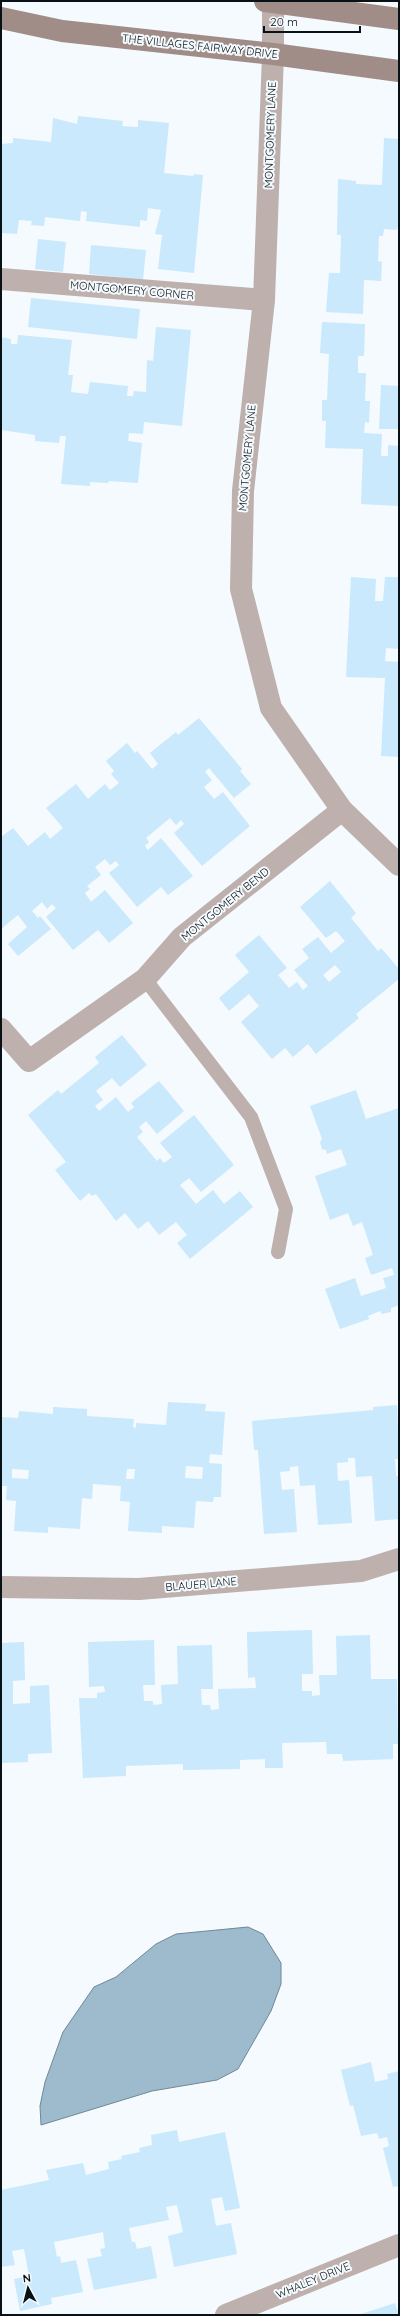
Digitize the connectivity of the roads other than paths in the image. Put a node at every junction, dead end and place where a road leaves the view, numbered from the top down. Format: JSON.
{"nodes":[{"id":1,"x":269,"y":1,"type":"edge"},
{"id":2,"x":1,"y":18,"type":"edge"},
{"id":3,"x":399,"y":19,"type":"edge"},
{"id":4,"x":273,"y":54,"type":"junction"},
{"id":5,"x":399,"y":71,"type":"edge"},
{"id":6,"x":1,"y":279,"type":"edge"},
{"id":7,"x":264,"y":300,"type":"junction"},
{"id":8,"x":342,"y":810,"type":"junction"},
{"id":9,"x":399,"y":865,"type":"edge"},
{"id":10,"x":145,"y":979,"type":"junction"},
{"id":11,"x":1,"y":1029,"type":"edge"},
{"id":12,"x":278,"y":1252,"type":"dead end"},
{"id":13,"x":399,"y":1559,"type":"edge"},
{"id":14,"x":1,"y":1588,"type":"edge"},
{"id":15,"x":399,"y":2245,"type":"edge"},
{"id":16,"x":226,"y":2315,"type":"edge"}],
"edges":[{"from":1,"to":3,"type":"street"},
{"from":1,"to":4,"type":"street","name":"MONTGOMERY LANE"},
{"from":2,"to":4,"type":"street","name":"THE VILLAGES FAIRWAY DRIVE"},
{"from":4,"to":5,"type":"street","name":"THE VILLAGES FAIRWAY DRIVE"},
{"from":4,"to":7,"type":"street","name":"MONTGOMERY LANE"},
{"from":6,"to":7,"type":"street","name":"MONTGOMERY CORNER"},
{"from":7,"to":8,"type":"street","name":"MONTGOMERY LANE"},
{"from":8,"to":9,"type":"street","name":"MONTGOMERY LANE"},
{"from":8,"to":10,"type":"street","name":"MONTGOMERY BEND"},
{"from":10,"to":11,"type":"street","name":"MONTGOMERY BEND"},
{"from":10,"to":12,"type":"lane"},
{"from":13,"to":14,"type":"street","name":"BLAUER LANE"},
{"from":15,"to":16,"type":"street","name":"WHALEY DRIVE"}]}
